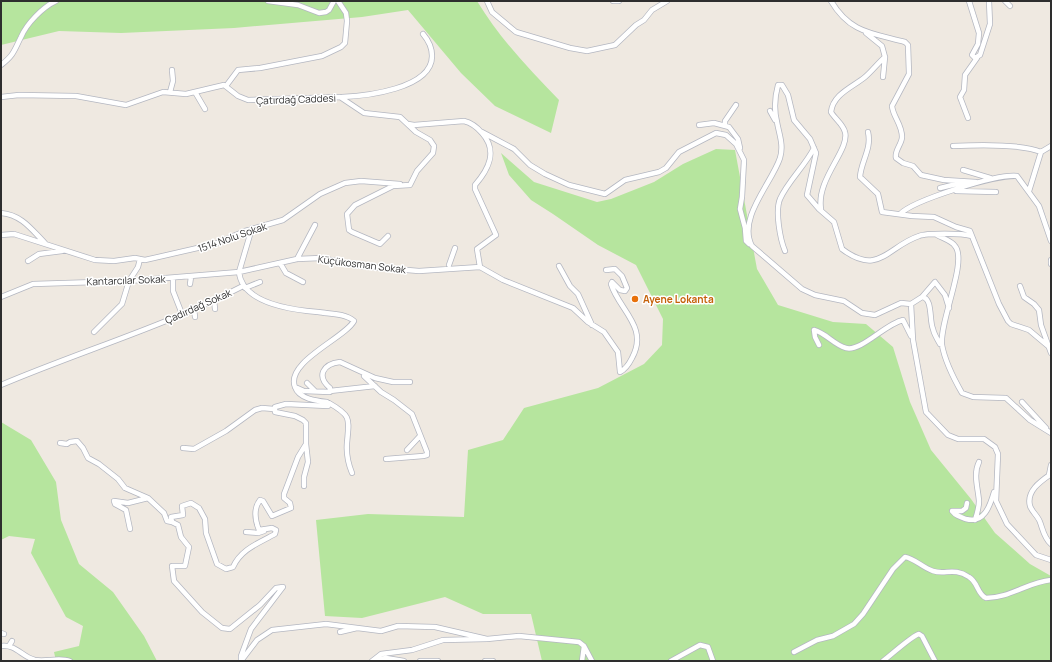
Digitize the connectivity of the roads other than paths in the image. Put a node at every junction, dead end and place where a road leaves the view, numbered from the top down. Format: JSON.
{"nodes":[{"id":1,"x":56,"y":1,"type":"edge"},
{"id":2,"x":268,"y":1,"type":"edge"},
{"id":3,"x":334,"y":1,"type":"edge"},
{"id":4,"x":338,"y":1,"type":"edge"},
{"id":5,"x":486,"y":1,"type":"edge"},
{"id":6,"x":667,"y":1,"type":"edge"},
{"id":7,"x":831,"y":1,"type":"edge"},
{"id":8,"x":969,"y":1,"type":"edge"},
{"id":9,"x":989,"y":1,"type":"edge"},
{"id":10,"x":1004,"y":1,"type":"edge"},
{"id":11,"x":1010,"y":6,"type":"dead end"},
{"id":12,"x":866,"y":33,"type":"junction"},
{"id":13,"x":423,"y":34,"type":"dead end"},
{"id":14,"x":885,"y":57,"type":"junction"},
{"id":15,"x":977,"y":58,"type":"junction"},
{"id":16,"x":1,"y":65,"type":"edge"},
{"id":17,"x":172,"y":70,"type":"dead end"},
{"id":18,"x":883,"y":77,"type":"dead end"},
{"id":19,"x":226,"y":86,"type":"junction"},
{"id":20,"x":170,"y":92,"type":"junction"},
{"id":21,"x":195,"y":92,"type":"junction"},
{"id":22,"x":1,"y":97,"type":"edge"},
{"id":23,"x":340,"y":97,"type":"junction"},
{"id":24,"x":736,"y":105,"type":"dead end"},
{"id":25,"x":205,"y":109,"type":"dead end"},
{"id":26,"x":770,"y":111,"type":"dead end"},
{"id":27,"x":968,"y":118,"type":"dead end"},
{"id":28,"x":776,"y":121,"type":"junction"},
{"id":29,"x":408,"y":124,"type":"junction"},
{"id":30,"x":699,"y":125,"type":"dead end"},
{"id":31,"x":726,"y":125,"type":"junction"},
{"id":32,"x":480,"y":131,"type":"junction"},
{"id":33,"x":868,"y":132,"type":"dead end"},
{"id":34,"x":953,"y":146,"type":"dead end"},
{"id":35,"x":1051,"y":146,"type":"edge"},
{"id":36,"x":814,"y":148,"type":"junction"},
{"id":37,"x":740,"y":150,"type":"junction"},
{"id":38,"x":1041,"y":152,"type":"junction"},
{"id":39,"x":962,"y":170,"type":"dead end"},
{"id":40,"x":994,"y":179,"type":"junction"},
{"id":41,"x":973,"y":181,"type":"junction"},
{"id":42,"x":404,"y":185,"type":"junction"},
{"id":43,"x":940,"y":188,"type":"dead end"},
{"id":44,"x":953,"y":190,"type":"junction"},
{"id":45,"x":1029,"y":191,"type":"junction"},
{"id":46,"x":996,"y":192,"type":"dead end"},
{"id":47,"x":821,"y":210,"type":"junction"},
{"id":48,"x":1,"y":213,"type":"edge"},
{"id":49,"x":900,"y":214,"type":"junction"},
{"id":50,"x":316,"y":225,"type":"dead end"},
{"id":51,"x":252,"y":228,"type":"junction"},
{"id":52,"x":1049,"y":228,"type":"edge"},
{"id":53,"x":1,"y":235,"type":"edge"},
{"id":54,"x":937,"y":235,"type":"junction"},
{"id":55,"x":388,"y":236,"type":"dead end"},
{"id":56,"x":970,"y":236,"type":"junction"},
{"id":57,"x":1051,"y":241,"type":"edge"},
{"id":58,"x":45,"y":243,"type":"junction"},
{"id":59,"x":752,"y":246,"type":"junction"},
{"id":60,"x":456,"y":248,"type":"dead end"},
{"id":61,"x":64,"y":250,"type":"junction"},
{"id":62,"x":785,"y":251,"type":"dead end"},
{"id":63,"x":140,"y":259,"type":"junction"},
{"id":64,"x":297,"y":259,"type":"junction"},
{"id":65,"x":1051,"y":260,"type":"edge"},
{"id":66,"x":28,"y":261,"type":"dead end"},
{"id":67,"x":280,"y":263,"type":"junction"},
{"id":68,"x":1051,"y":264,"type":"edge"},
{"id":69,"x":449,"y":265,"type":"dead end"},
{"id":70,"x":559,"y":266,"type":"dead end"},
{"id":71,"x":480,"y":267,"type":"junction"},
{"id":72,"x":606,"y":270,"type":"dead end"},
{"id":73,"x":239,"y":272,"type":"junction"},
{"id":74,"x":191,"y":277,"type":"junction"},
{"id":75,"x":173,"y":278,"type":"junction"},
{"id":76,"x":129,"y":281,"type":"junction"},
{"id":77,"x":260,"y":282,"type":"dead end"},
{"id":78,"x":303,"y":282,"type":"dead end"},
{"id":79,"x":190,"y":284,"type":"dead end"},
{"id":80,"x":1020,"y":286,"type":"dead end"},
{"id":81,"x":244,"y":287,"type":"junction"},
{"id":82,"x":1,"y":296,"type":"edge"},
{"id":83,"x":922,"y":297,"type":"junction"},
{"id":84,"x":214,"y":300,"type":"junction"},
{"id":85,"x":912,"y":304,"type":"junction"},
{"id":86,"x":949,"y":308,"type":"junction"},
{"id":87,"x":194,"y":309,"type":"junction"},
{"id":88,"x":215,"y":309,"type":"dead end"},
{"id":89,"x":182,"y":314,"type":"junction"},
{"id":90,"x":195,"y":317,"type":"dead end"},
{"id":91,"x":592,"y":324,"type":"junction"},
{"id":92,"x":94,"y":332,"type":"dead end"},
{"id":93,"x":912,"y":339,"type":"junction"},
{"id":94,"x":819,"y":345,"type":"dead end"},
{"id":95,"x":942,"y":345,"type":"junction"},
{"id":96,"x":1048,"y":346,"type":"junction"},
{"id":97,"x":1051,"y":353,"type":"edge"},
{"id":98,"x":360,"y":372,"type":"junction"},
{"id":99,"x":410,"y":382,"type":"dead end"},
{"id":100,"x":307,"y":383,"type":"dead end"},
{"id":101,"x":1,"y":385,"type":"edge"},
{"id":102,"x":294,"y":386,"type":"junction"},
{"id":103,"x":375,"y":386,"type":"junction"},
{"id":104,"x":315,"y":391,"type":"junction"},
{"id":105,"x":330,"y":391,"type":"junction"},
{"id":106,"x":1022,"y":402,"type":"dead end"},
{"id":107,"x":329,"y":403,"type":"junction"},
{"id":108,"x":274,"y":409,"type":"junction"},
{"id":109,"x":1050,"y":433,"type":"edge"},
{"id":110,"x":420,"y":436,"type":"junction"},
{"id":111,"x":60,"y":443,"type":"dead end"},
{"id":112,"x":306,"y":444,"type":"junction"},
{"id":113,"x":183,"y":448,"type":"dead end"},
{"id":114,"x":407,"y":450,"type":"dead end"},
{"id":115,"x":386,"y":459,"type":"dead end"},
{"id":116,"x":978,"y":462,"type":"dead end"},
{"id":117,"x":1051,"y":466,"type":"edge"},
{"id":118,"x":352,"y":473,"type":"dead end"},
{"id":119,"x":1050,"y":475,"type":"edge"},
{"id":120,"x":304,"y":486,"type":"dead end"},
{"id":121,"x":996,"y":487,"type":"junction"},
{"id":122,"x":148,"y":498,"type":"junction"},
{"id":123,"x":967,"y":503,"type":"dead end"},
{"id":124,"x":976,"y":520,"type":"junction"},
{"id":125,"x":172,"y":522,"type":"junction"},
{"id":126,"x":130,"y":530,"type":"dead end"},
{"id":127,"x":265,"y":530,"type":"junction"},
{"id":128,"x":246,"y":532,"type":"dead end"},
{"id":129,"x":1051,"y":544,"type":"edge"},
{"id":130,"x":1051,"y":560,"type":"edge"},
{"id":131,"x":1051,"y":580,"type":"edge"},
{"id":132,"x":359,"y":628,"type":"junction"},
{"id":133,"x":340,"y":632,"type":"dead end"},
{"id":134,"x":487,"y":638,"type":"junction"},
{"id":135,"x":12,"y":640,"type":"dead end"},
{"id":136,"x":1,"y":646,"type":"edge"},
{"id":137,"x":9,"y":646,"type":"junction"},
{"id":138,"x":584,"y":646,"type":"junction"},
{"id":139,"x":794,"y":652,"type":"dead end"},
{"id":140,"x":40,"y":661,"type":"edge"},
{"id":141,"x":70,"y":661,"type":"edge"},
{"id":142,"x":241,"y":661,"type":"edge"},
{"id":143,"x":372,"y":661,"type":"edge"},
{"id":144,"x":404,"y":661,"type":"edge"},
{"id":145,"x":420,"y":661,"type":"edge"},
{"id":146,"x":438,"y":661,"type":"edge"},
{"id":147,"x":485,"y":661,"type":"edge"},
{"id":148,"x":493,"y":661,"type":"edge"},
{"id":149,"x":582,"y":661,"type":"edge"},
{"id":150,"x":592,"y":661,"type":"edge"},
{"id":151,"x":671,"y":661,"type":"edge"},
{"id":152,"x":713,"y":661,"type":"edge"},
{"id":153,"x":883,"y":661,"type":"edge"},
{"id":154,"x":935,"y":661,"type":"edge"}],
"edges":[{"from":1,"to":16,"type":"street"},
{"from":2,"to":3,"type":"street"},
{"from":4,"to":19,"type":"street"},
{"from":5,"to":6,"type":"street"},
{"from":7,"to":12,"type":"street"},
{"from":8,"to":15,"type":"street"},
{"from":9,"to":15,"type":"street"},
{"from":10,"to":11,"type":"street"},
{"from":12,"to":14,"type":"street"},
{"from":12,"to":41,"type":"street"},
{"from":13,"to":23,"type":"street"},
{"from":14,"to":18,"type":"street"},
{"from":14,"to":47,"type":"street"},
{"from":15,"to":27,"type":"street"},
{"from":17,"to":20,"type":"street"},
{"from":19,"to":21,"type":"street"},
{"from":19,"to":23,"type":"street","name":"Çatırdağ Caddesi"},
{"from":20,"to":21,"type":"street"},
{"from":20,"to":22,"type":"street"},
{"from":21,"to":25,"type":"street"},
{"from":23,"to":29,"type":"street","name":"Çatırdağ Caddesi"},
{"from":24,"to":31,"type":"street"},
{"from":26,"to":28,"type":"street"},
{"from":28,"to":36,"type":"street"},
{"from":28,"to":59,"type":"street"},
{"from":29,"to":32,"type":"street"},
{"from":29,"to":42,"type":"street","name":"Çatırdağ Caddesi"},
{"from":30,"to":31,"type":"street"},
{"from":31,"to":37,"type":"street"},
{"from":32,"to":37,"type":"street"},
{"from":32,"to":71,"type":"street"},
{"from":33,"to":49,"type":"street"},
{"from":34,"to":38,"type":"street"},
{"from":35,"to":38,"type":"street"},
{"from":36,"to":47,"type":"street"},
{"from":36,"to":62,"type":"street"},
{"from":37,"to":59,"type":"street"},
{"from":38,"to":45,"type":"street"},
{"from":39,"to":40,"type":"street"},
{"from":40,"to":41,"type":"street"},
{"from":40,"to":45,"type":"street"},
{"from":41,"to":43,"type":"street"},
{"from":41,"to":44,"type":"street"},
{"from":42,"to":51,"type":"street","name":"1514 Nolu Sokak"},
{"from":42,"to":55,"type":"street"},
{"from":44,"to":46,"type":"street"},
{"from":44,"to":49,"type":"street"},
{"from":45,"to":52,"type":"street"},
{"from":47,"to":54,"type":"street"},
{"from":48,"to":58,"type":"street"},
{"from":49,"to":56,"type":"street"},
{"from":50,"to":64,"type":"street"},
{"from":51,"to":63,"type":"street","name":"1514 Nolu Sokak"},
{"from":51,"to":73,"type":"street"},
{"from":52,"to":57,"type":"street"},
{"from":53,"to":58,"type":"street","name":"1514 Nolu Sokak"},
{"from":54,"to":56,"type":"street"},
{"from":54,"to":86,"type":"street"},
{"from":56,"to":96,"type":"street"},
{"from":58,"to":61,"type":"street","name":"1514 Nolu Sokak"},
{"from":59,"to":85,"type":"street"},
{"from":60,"to":69,"type":"street"},
{"from":61,"to":63,"type":"street","name":"1514 Nolu Sokak"},
{"from":61,"to":66,"type":"street"},
{"from":63,"to":76,"type":"street"},
{"from":64,"to":67,"type":"street","name":"Küçükosman Sokak"},
{"from":64,"to":71,"type":"street","name":"Küçükosman Sokak"},
{"from":65,"to":68,"type":"street"},
{"from":67,"to":73,"type":"street","name":"Küçükosman Sokak"},
{"from":67,"to":78,"type":"street"},
{"from":70,"to":91,"type":"street"},
{"from":71,"to":91,"type":"street"},
{"from":72,"to":91,"type":"street"},
{"from":73,"to":74,"type":"street","name":"Kantarcılar Sokak"},
{"from":73,"to":81,"type":"street"},
{"from":74,"to":75,"type":"street","name":"Kantarcılar Sokak"},
{"from":74,"to":79,"type":"street"},
{"from":75,"to":76,"type":"street","name":"Kantarcılar Sokak"},
{"from":75,"to":89,"type":"street"},
{"from":76,"to":82,"type":"street","name":"Kantarcılar Sokak"},
{"from":76,"to":92,"type":"street"},
{"from":77,"to":81,"type":"street"},
{"from":80,"to":96,"type":"street"},
{"from":81,"to":84,"type":"street","name":"Çadırdağ Sokak"},
{"from":81,"to":102,"type":"street","name":"Çadırdağ Sokak"},
{"from":83,"to":85,"type":"street"},
{"from":83,"to":86,"type":"street"},
{"from":83,"to":95,"type":"street"},
{"from":84,"to":87,"type":"street","name":"Çadırdağ Sokak"},
{"from":84,"to":88,"type":"street"},
{"from":85,"to":93,"type":"street"},
{"from":86,"to":95,"type":"street"},
{"from":87,"to":89,"type":"street","name":"Çadırdağ Sokak"},
{"from":87,"to":90,"type":"street"},
{"from":89,"to":101,"type":"street","name":"Çadırdağ Sokak"},
{"from":93,"to":94,"type":"street"},
{"from":93,"to":121,"type":"street"},
{"from":95,"to":109,"type":"street"},
{"from":96,"to":97,"type":"street"},
{"from":98,"to":99,"type":"street"},
{"from":98,"to":103,"type":"street"},
{"from":98,"to":105,"type":"street"},
{"from":100,"to":104,"type":"street"},
{"from":102,"to":104,"type":"street"},
{"from":102,"to":107,"type":"street"},
{"from":103,"to":105,"type":"street"},
{"from":103,"to":110,"type":"street"},
{"from":104,"to":105,"type":"street"},
{"from":106,"to":109,"type":"street"},
{"from":107,"to":108,"type":"street"},
{"from":107,"to":118,"type":"street"},
{"from":108,"to":112,"type":"street"},
{"from":108,"to":113,"type":"street"},
{"from":110,"to":114,"type":"street"},
{"from":110,"to":115,"type":"street"},
{"from":111,"to":122,"type":"street"},
{"from":112,"to":120,"type":"street"},
{"from":112,"to":127,"type":"street"},
{"from":116,"to":124,"type":"street"},
{"from":117,"to":119,"type":"street"},
{"from":119,"to":129,"type":"street"},
{"from":121,"to":124,"type":"street"},
{"from":121,"to":130,"type":"street"},
{"from":122,"to":125,"type":"street"},
{"from":122,"to":126,"type":"street"},
{"from":123,"to":124,"type":"street"},
{"from":125,"to":127,"type":"street"},
{"from":125,"to":142,"type":"street"},
{"from":127,"to":128,"type":"street"},
{"from":131,"to":139,"type":"street"},
{"from":132,"to":133,"type":"street"},
{"from":132,"to":134,"type":"street"},
{"from":132,"to":142,"type":"street"},
{"from":134,"to":138,"type":"street"},
{"from":134,"to":143,"type":"street"},
{"from":135,"to":137,"type":"street"},
{"from":136,"to":137,"type":"street"},
{"from":137,"to":140,"type":"street"},
{"from":138,"to":149,"type":"street"},
{"from":138,"to":150,"type":"street"},
{"from":140,"to":141,"type":"street"},
{"from":143,"to":144,"type":"street"},
{"from":145,"to":146,"type":"street"},
{"from":147,"to":148,"type":"street"},
{"from":151,"to":152,"type":"street"},
{"from":153,"to":154,"type":"street"}]}
